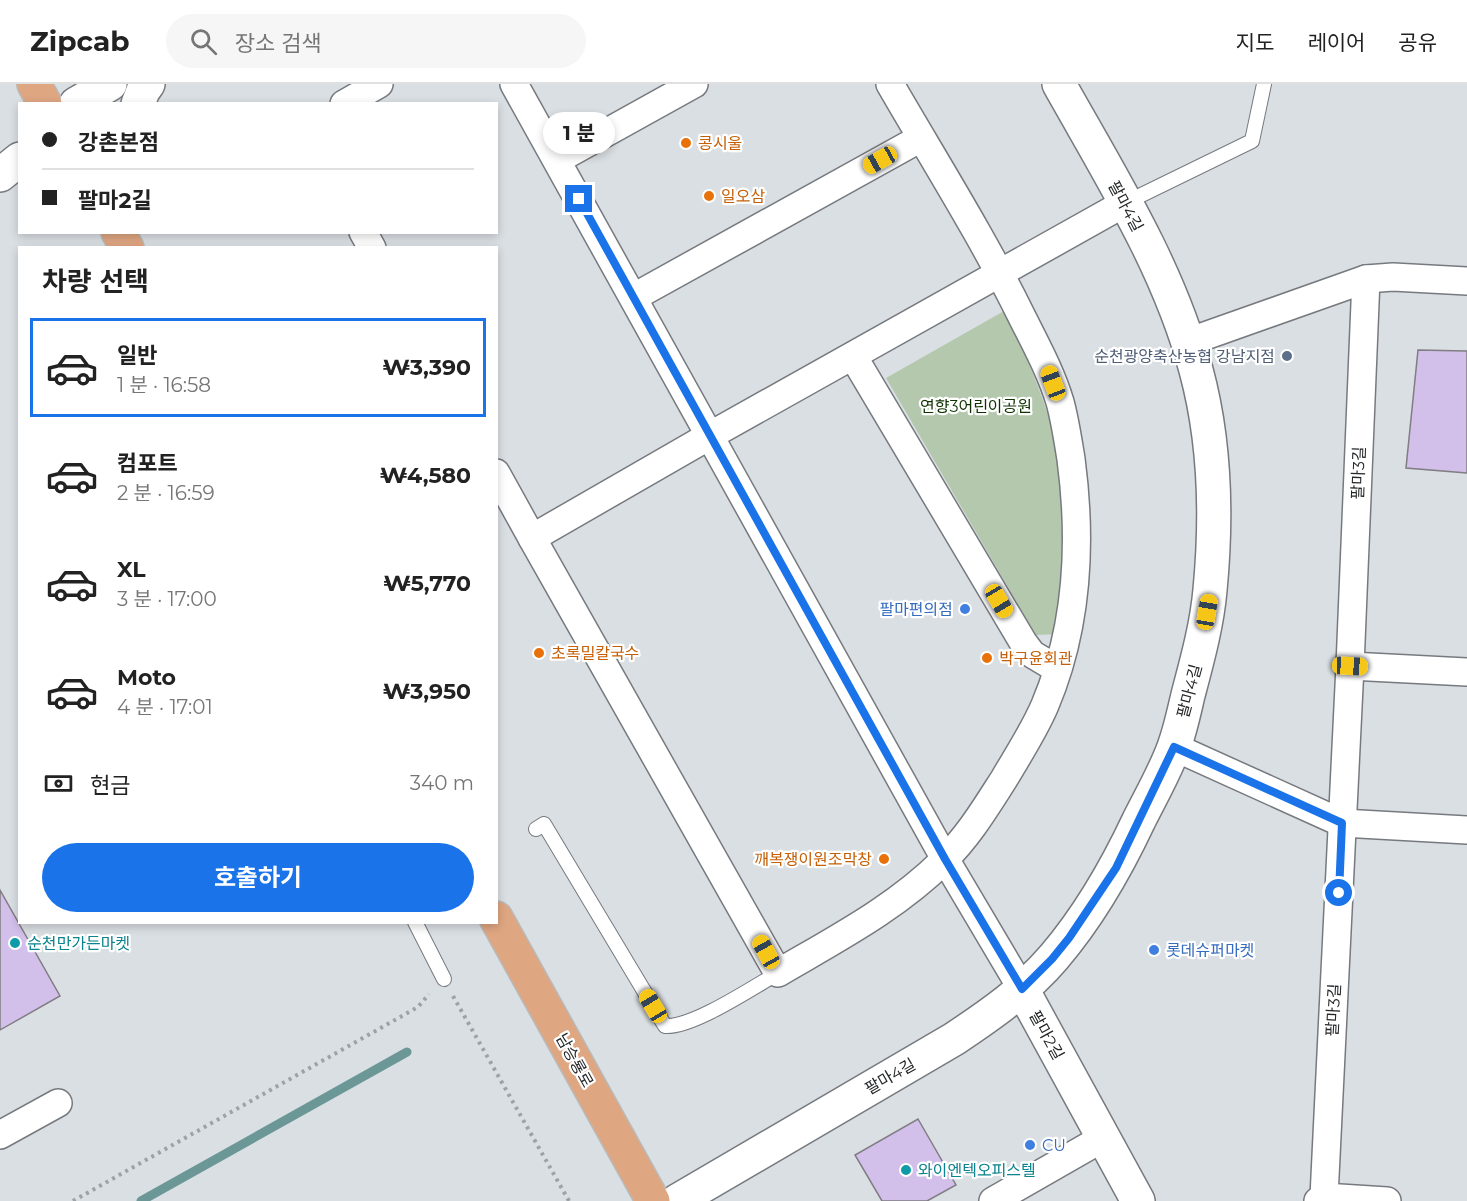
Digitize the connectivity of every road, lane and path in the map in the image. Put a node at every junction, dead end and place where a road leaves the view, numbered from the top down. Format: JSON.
{"nodes":[{"id":1,"x":34,"y":84,"type":"edge"},
{"id":2,"x":110,"y":84,"type":"edge"},
{"id":3,"x":148,"y":84,"type":"edge"},
{"id":4,"x":380,"y":84,"type":"edge"},
{"id":5,"x":514,"y":84,"type":"edge"},
{"id":6,"x":694,"y":84,"type":"edge"},
{"id":7,"x":890,"y":84,"type":"edge"},
{"id":8,"x":1059,"y":84,"type":"edge"},
{"id":9,"x":1264,"y":84,"type":"edge"},
{"id":10,"x":44,"y":102,"type":"edge"},
{"id":11,"x":79,"y":102,"type":"edge"},
{"id":12,"x":139,"y":102,"type":"edge"},
{"id":13,"x":348,"y":102,"type":"edge"},
{"id":14,"x":921,"y":138,"type":"junction"},
{"id":15,"x":557,"y":160,"type":"junction"},
{"id":16,"x":18,"y":161,"type":"edge"},
{"id":17,"x":0,"y":175,"type":"edge"},
{"id":18,"x":1125,"y":203,"type":"junction"},
{"id":19,"x":1000,"y":272,"type":"junction"},
{"id":20,"x":1366,"y":279,"type":"junction"},
{"id":21,"x":1467,"y":281,"type":"edge"},
{"id":22,"x":634,"y":297,"type":"junction"},
{"id":23,"x":1188,"y":342,"type":"junction"},
{"id":24,"x":853,"y":356,"type":"junction"},
{"id":25,"x":711,"y":435,"type":"junction"},
{"id":26,"x":498,"y":477,"type":"edge"},
{"id":27,"x":532,"y":538,"type":"junction"},
{"id":28,"x":1350,"y":666,"type":"junction"},
{"id":29,"x":1057,"y":669,"type":"junction"},
{"id":30,"x":1467,"y":672,"type":"edge"},
{"id":31,"x":1174,"y":747,"type":"junction"},
{"id":32,"x":1342,"y":823,"type":"junction"},
{"id":33,"x":536,"y":829,"type":"dead end"},
{"id":34,"x":1467,"y":830,"type":"edge"},
{"id":35,"x":945,"y":859,"type":"junction"},
{"id":36,"x":498,"y":922,"type":"edge"},
{"id":37,"x":416,"y":924,"type":"edge"},
{"id":38,"x":778,"y":973,"type":"junction"},
{"id":39,"x":444,"y":979,"type":"junction"},
{"id":40,"x":1022,"y":989,"type":"junction"},
{"id":41,"x":58,"y":1103,"type":"dead end"},
{"id":42,"x":0,"y":1135,"type":"edge"},
{"id":43,"x":1103,"y":1138,"type":"junction"},
{"id":44,"x":1321,"y":1199,"type":"edge"},
{"id":45,"x":73,"y":1201,"type":"edge"},
{"id":46,"x":569,"y":1201,"type":"edge"},
{"id":47,"x":653,"y":1201,"type":"edge"},
{"id":48,"x":676,"y":1201,"type":"edge"},
{"id":49,"x":993,"y":1201,"type":"edge"},
{"id":50,"x":1138,"y":1201,"type":"edge"},
{"id":51,"x":1387,"y":1201,"type":"edge"}],
"edges":[{"from":1,"to":10,"type":"main road"},
{"from":2,"to":11,"type":"street"},
{"from":3,"to":12,"type":"street"},
{"from":4,"to":13,"type":"street"},
{"from":5,"to":15,"type":"street","name":"팔마2길"},
{"from":6,"to":15,"type":"street"},
{"from":7,"to":14,"type":"street"},
{"from":8,"to":18,"type":"street","name":"팔마4길"},
{"from":9,"to":18,"type":"lane"},
{"from":14,"to":19,"type":"street"},
{"from":14,"to":22,"type":"street"},
{"from":15,"to":22,"type":"street","name":"팔마2길"},
{"from":16,"to":17,"type":"street"},
{"from":18,"to":19,"type":"street"},
{"from":18,"to":23,"type":"street","name":"팔마4길"},
{"from":19,"to":24,"type":"street"},
{"from":19,"to":29,"type":"street"},
{"from":20,"to":21,"type":"street"},
{"from":20,"to":23,"type":"street"},
{"from":20,"to":28,"type":"street","name":"팔마3길"},
{"from":22,"to":25,"type":"street","name":"팔마2길"},
{"from":23,"to":31,"type":"street","name":"팔마4길"},
{"from":24,"to":25,"type":"street"},
{"from":24,"to":29,"type":"street"},
{"from":25,"to":27,"type":"street"},
{"from":25,"to":35,"type":"street","name":"팔마2길"},
{"from":26,"to":27,"type":"street"},
{"from":27,"to":38,"type":"street"},
{"from":28,"to":30,"type":"street"},
{"from":28,"to":32,"type":"street","name":"팔마3길"},
{"from":29,"to":35,"type":"street"},
{"from":31,"to":32,"type":"street"},
{"from":31,"to":40,"type":"street","name":"팔마4길"},
{"from":32,"to":34,"type":"street"},
{"from":32,"to":44,"type":"street","name":"팔마3길"},
{"from":33,"to":38,"type":"lane"},
{"from":35,"to":38,"type":"street"},
{"from":35,"to":40,"type":"street","name":"팔마2길"},
{"from":36,"to":47,"type":"main road","name":"남승룡로"},
{"from":37,"to":39,"type":"lane"},
{"from":39,"to":45,"type":"path"},
{"from":39,"to":46,"type":"path"},
{"from":40,"to":43,"type":"street","name":"팔마2길"},
{"from":40,"to":48,"type":"street","name":"팔마4길"},
{"from":41,"to":42,"type":"street"},
{"from":43,"to":49,"type":"street"},
{"from":43,"to":50,"type":"street","name":"팔마2길"},
{"from":44,"to":51,"type":"street","name":"팔마3길"}]}
